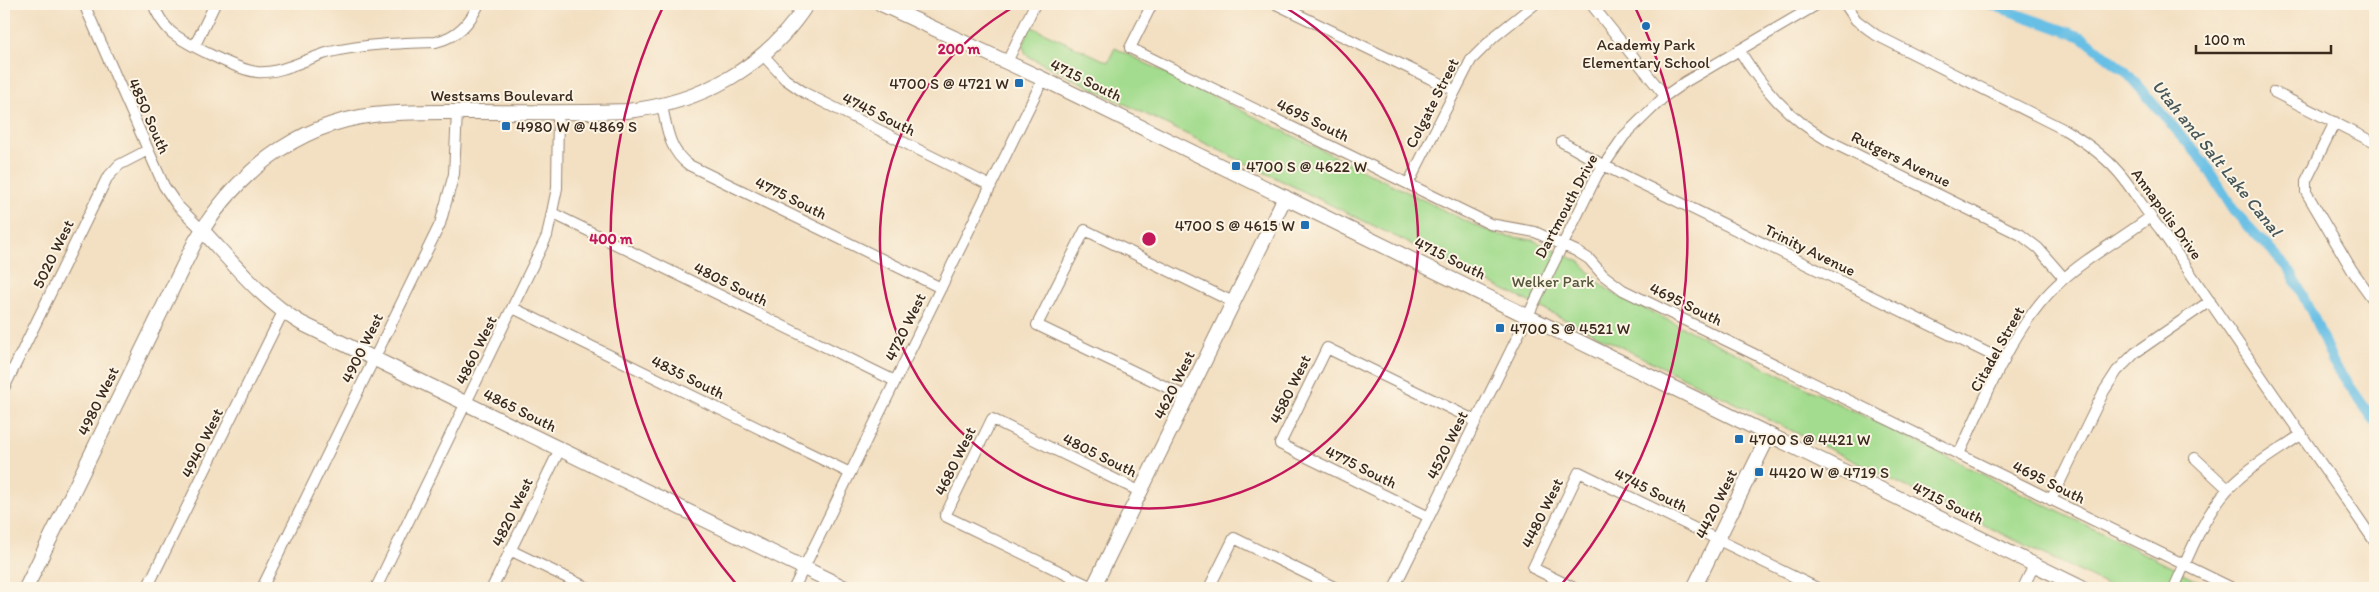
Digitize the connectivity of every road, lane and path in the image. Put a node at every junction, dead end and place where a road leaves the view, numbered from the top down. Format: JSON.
{"nodes":[{"id":1,"x":84,"y":4,"type":"edge"},
{"id":2,"x":153,"y":4,"type":"edge"},
{"id":3,"x":215,"y":4,"type":"edge"},
{"id":4,"x":479,"y":4,"type":"edge"},
{"id":5,"x":807,"y":4,"type":"edge"},
{"id":6,"x":881,"y":4,"type":"edge"},
{"id":7,"x":1035,"y":4,"type":"edge"},
{"id":8,"x":1152,"y":4,"type":"edge"},
{"id":9,"x":1276,"y":4,"type":"edge"},
{"id":10,"x":1535,"y":4,"type":"edge"},
{"id":11,"x":1591,"y":4,"type":"edge"},
{"id":12,"x":1818,"y":4,"type":"edge"},
{"id":13,"x":1845,"y":4,"type":"edge"},
{"id":14,"x":195,"y":45,"type":"junction"},
{"id":15,"x":1739,"y":50,"type":"junction"},
{"id":16,"x":763,"y":55,"type":"junction"},
{"id":17,"x":1007,"y":62,"type":"junction"},
{"id":18,"x":1043,"y":79,"type":"junction"},
{"id":19,"x":1454,"y":90,"type":"junction"},
{"id":20,"x":2274,"y":92,"type":"dead end"},
{"id":21,"x":1665,"y":96,"type":"junction"},
{"id":22,"x":662,"y":106,"type":"junction"},
{"id":23,"x":457,"y":112,"type":"junction"},
{"id":24,"x":558,"y":112,"type":"junction"},
{"id":25,"x":2335,"y":122,"type":"junction"},
{"id":26,"x":1562,"y":142,"type":"dead end"},
{"id":27,"x":2375,"y":143,"type":"edge"},
{"id":28,"x":148,"y":150,"type":"junction"},
{"id":29,"x":1603,"y":165,"type":"junction"},
{"id":30,"x":1408,"y":184,"type":"junction"},
{"id":31,"x":991,"y":186,"type":"junction"},
{"id":32,"x":1285,"y":197,"type":"junction"},
{"id":33,"x":554,"y":214,"type":"junction"},
{"id":34,"x":2150,"y":217,"type":"junction"},
{"id":35,"x":202,"y":230,"type":"junction"},
{"id":36,"x":1562,"y":245,"type":"junction"},
{"id":37,"x":2064,"y":278,"type":"junction"},
{"id":38,"x":941,"y":288,"type":"junction"},
{"id":39,"x":2210,"y":301,"type":"junction"},
{"id":40,"x":1233,"y":302,"type":"junction"},
{"id":41,"x":2375,"y":302,"type":"edge"},
{"id":42,"x":513,"y":308,"type":"junction"},
{"id":43,"x":283,"y":312,"type":"junction"},
{"id":44,"x":1527,"y":316,"type":"junction"},
{"id":45,"x":374,"y":358,"type":"junction"},
{"id":46,"x":2004,"y":361,"type":"junction"},
{"id":47,"x":896,"y":381,"type":"junction"},
{"id":48,"x":4,"y":388,"type":"edge"},
{"id":49,"x":1187,"y":397,"type":"junction"},
{"id":50,"x":466,"y":403,"type":"junction"},
{"id":51,"x":992,"y":419,"type":"joint"},
{"id":52,"x":1476,"y":421,"type":"junction"},
{"id":53,"x":2302,"y":434,"type":"junction"},
{"id":54,"x":1769,"y":435,"type":"junction"},
{"id":55,"x":1280,"y":444,"type":"joint"},
{"id":56,"x":560,"y":449,"type":"junction"},
{"id":57,"x":1959,"y":454,"type":"junction"},
{"id":58,"x":2195,"y":458,"type":"dead end"},
{"id":59,"x":1579,"y":472,"type":"joint"},
{"id":60,"x":850,"y":473,"type":"junction"},
{"id":61,"x":2228,"y":489,"type":"junction"},
{"id":62,"x":1141,"y":492,"type":"junction"},
{"id":63,"x":2051,"y":500,"type":"junction"},
{"id":64,"x":1429,"y":516,"type":"junction"},
{"id":65,"x":1717,"y":540,"type":"junction"},
{"id":66,"x":2375,"y":542,"type":"edge"},
{"id":67,"x":510,"y":550,"type":"junction"},
{"id":68,"x":2034,"y":565,"type":"junction"},
{"id":69,"x":2185,"y":565,"type":"junction"},
{"id":70,"x":804,"y":568,"type":"junction"},
{"id":71,"x":1810,"y":587,"type":"edge"},
{"id":72,"x":26,"y":588,"type":"edge"},
{"id":73,"x":147,"y":588,"type":"edge"},
{"id":74,"x":262,"y":588,"type":"edge"},
{"id":75,"x":376,"y":588,"type":"edge"},
{"id":76,"x":492,"y":588,"type":"edge"},
{"id":77,"x":588,"y":588,"type":"edge"},
{"id":78,"x":794,"y":588,"type":"edge"},
{"id":79,"x":845,"y":588,"type":"edge"},
{"id":80,"x":1094,"y":588,"type":"edge"},
{"id":81,"x":1209,"y":588,"type":"edge"},
{"id":82,"x":1336,"y":588,"type":"edge"},
{"id":83,"x":1394,"y":588,"type":"edge"},
{"id":84,"x":1574,"y":588,"type":"edge"},
{"id":85,"x":1694,"y":588,"type":"edge"},
{"id":86,"x":2023,"y":588,"type":"edge"},
{"id":87,"x":2082,"y":588,"type":"edge"},
{"id":88,"x":2174,"y":588,"type":"edge"},
{"id":89,"x":2232,"y":588,"type":"edge"}],
"edges":[{"from":1,"to":28,"type":"street","name":"4850 South"},
{"from":2,"to":14,"type":"street"},
{"from":3,"to":14,"type":"street"},
{"from":4,"to":14,"type":"street"},
{"from":5,"to":16,"type":"street","name":"Westsams Boulevard"},
{"from":6,"to":17,"type":"street","name":"4715 South"},
{"from":7,"to":17,"type":"street"},
{"from":8,"to":30,"type":"street","name":"4695 South"},
{"from":9,"to":19,"type":"street"},
{"from":10,"to":19,"type":"street","name":"Colgate Street"},
{"from":11,"to":21,"type":"street"},
{"from":12,"to":15,"type":"street","name":"Dartmouth Drive"},
{"from":13,"to":34,"type":"street","name":"Annapolis Drive"},
{"from":15,"to":21,"type":"street","name":"Dartmouth Drive"},
{"from":15,"to":37,"type":"street","name":"Rutgers Avenue"},
{"from":16,"to":22,"type":"street","name":"Westsams Boulevard"},
{"from":16,"to":31,"type":"street","name":"4745 South"},
{"from":17,"to":18,"type":"street","name":"4715 South"},
{"from":18,"to":31,"type":"street","name":"4720 West"},
{"from":18,"to":32,"type":"street","name":"4715 South"},
{"from":19,"to":30,"type":"street","name":"Colgate Street"},
{"from":20,"to":25,"type":"street"},
{"from":21,"to":29,"type":"street","name":"Dartmouth Drive"},
{"from":22,"to":24,"type":"street","name":"Westsams Boulevard"},
{"from":22,"to":38,"type":"street","name":"4775 South"},
{"from":23,"to":24,"type":"street","name":"Westsams Boulevard"},
{"from":23,"to":35,"type":"street","name":"Westsams Boulevard"},
{"from":23,"to":45,"type":"street","name":"4900 West"},
{"from":24,"to":33,"type":"street","name":"4860 West"},
{"from":25,"to":27,"type":"street"},
{"from":25,"to":41,"type":"street"},
{"from":26,"to":29,"type":"street","name":"Trinity Avenue"},
{"from":28,"to":35,"type":"street","name":"4850 South"},
{"from":28,"to":48,"type":"street","name":"5020 West"},
{"from":29,"to":36,"type":"street","name":"Dartmouth Drive"},
{"from":29,"to":46,"type":"street","name":"Trinity Avenue"},
{"from":30,"to":36,"type":"street","name":"4695 South"},
{"from":31,"to":38,"type":"street","name":"4720 West"},
{"from":32,"to":40,"type":"street","name":"4620 West"},
{"from":32,"to":44,"type":"street","name":"4715 South"},
{"from":33,"to":42,"type":"street","name":"4860 West"},
{"from":33,"to":47,"type":"street","name":"4805 South"},
{"from":34,"to":37,"type":"street","name":"Citadel Street"},
{"from":34,"to":39,"type":"street","name":"Annapolis Drive"},
{"from":35,"to":43,"type":"street","name":"4865 South"},
{"from":35,"to":72,"type":"street","name":"4980 West"},
{"from":36,"to":44,"type":"street","name":"Dartmouth Drive"},
{"from":36,"to":57,"type":"street","name":"4695 South"},
{"from":37,"to":46,"type":"street","name":"Citadel Street"},
{"from":38,"to":47,"type":"street","name":"4720 West"},
{"from":39,"to":53,"type":"street","name":"Annapolis Drive"},
{"from":39,"to":63,"type":"street"},
{"from":40,"to":49,"type":"street","name":"4620 West"},
{"from":40,"to":49,"type":"street"},
{"from":42,"to":50,"type":"street","name":"4860 West"},
{"from":42,"to":60,"type":"street","name":"4835 South"},
{"from":43,"to":45,"type":"street","name":"4865 South"},
{"from":43,"to":73,"type":"street","name":"4940 West"},
{"from":44,"to":52,"type":"street","name":"4520 West"},
{"from":44,"to":54,"type":"street","name":"4715 South"},
{"from":45,"to":50,"type":"street","name":"4865 South"},
{"from":45,"to":74,"type":"street","name":"4900 West"},
{"from":46,"to":57,"type":"street","name":"Citadel Street"},
{"from":47,"to":60,"type":"street","name":"4720 West"},
{"from":49,"to":62,"type":"street","name":"4620 West"},
{"from":50,"to":56,"type":"street","name":"4865 South"},
{"from":50,"to":75,"type":"street","name":"4860 West"},
{"from":51,"to":62,"type":"street","name":"4805 South"},
{"from":51,"to":80,"type":"street","name":"4680 West"},
{"from":52,"to":55,"type":"street","name":"4580 West"},
{"from":52,"to":64,"type":"street","name":"4520 West"},
{"from":53,"to":61,"type":"street"},
{"from":53,"to":66,"type":"street","name":"Annapolis Drive"},
{"from":54,"to":65,"type":"street","name":"4420 West"},
{"from":54,"to":68,"type":"street","name":"4715 South"},
{"from":55,"to":64,"type":"street","name":"4775 South"},
{"from":56,"to":67,"type":"street","name":"4820 West"},
{"from":56,"to":70,"type":"street","name":"4865 South"},
{"from":57,"to":63,"type":"street","name":"4695 South"},
{"from":58,"to":61,"type":"street"},
{"from":59,"to":65,"type":"street","name":"4745 South"},
{"from":59,"to":84,"type":"street","name":"4480 West"},
{"from":60,"to":70,"type":"street","name":"4720 West"},
{"from":61,"to":69,"type":"street"},
{"from":62,"to":80,"type":"street","name":"4620 West"},
{"from":63,"to":69,"type":"street","name":"4695 South"},
{"from":64,"to":83,"type":"street","name":"4520 West"},
{"from":65,"to":71,"type":"street","name":"4745 South"},
{"from":65,"to":85,"type":"street","name":"4420 West"},
{"from":67,"to":76,"type":"street","name":"4820 West"},
{"from":67,"to":77,"type":"street"},
{"from":68,"to":86,"type":"street"},
{"from":68,"to":87,"type":"street","name":"4715 South"},
{"from":69,"to":88,"type":"street"},
{"from":69,"to":89,"type":"street","name":"4695 South"},
{"from":70,"to":78,"type":"street","name":"4720 West"},
{"from":70,"to":79,"type":"street","name":"4865 South"},
{"from":81,"to":82,"type":"street"}]}
